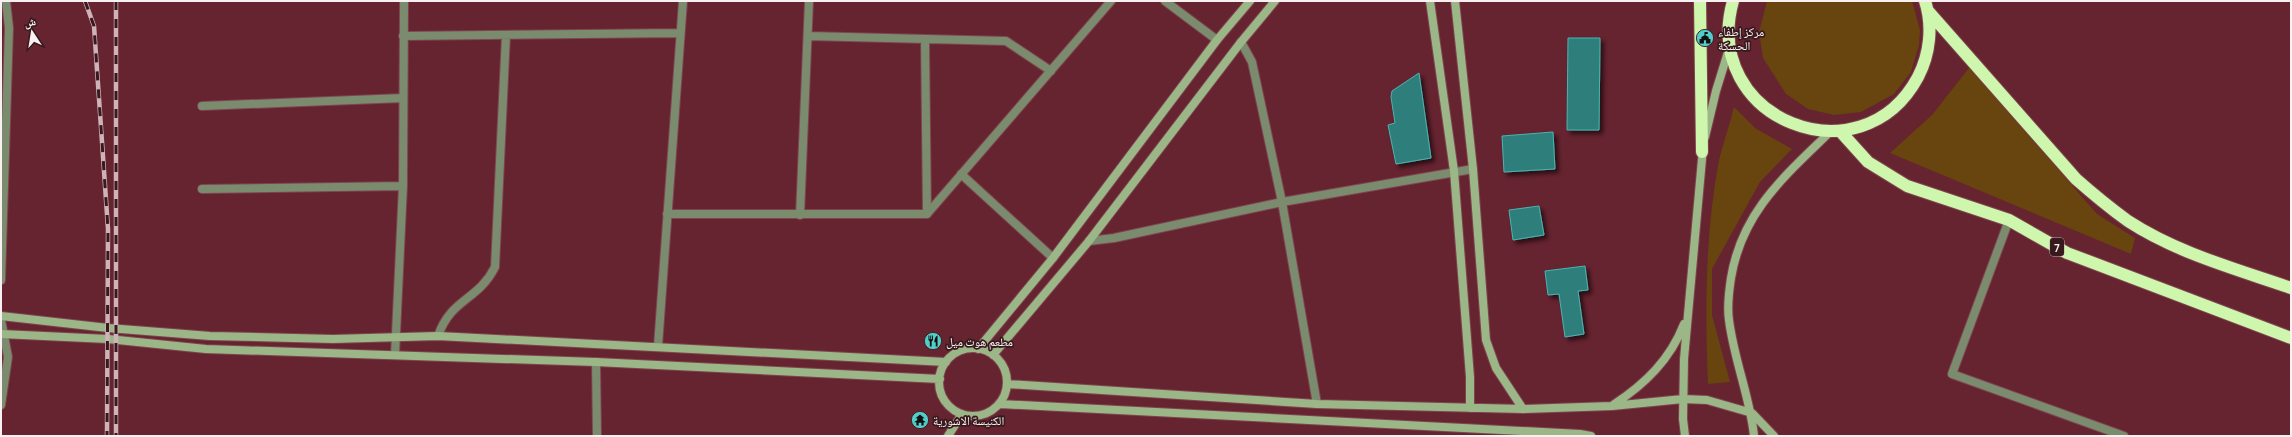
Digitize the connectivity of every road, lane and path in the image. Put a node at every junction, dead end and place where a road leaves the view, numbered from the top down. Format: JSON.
{"nodes":[{"id":1,"x":6,"y":1,"type":"edge"},
{"id":2,"x":404,"y":1,"type":"edge"},
{"id":3,"x":683,"y":1,"type":"edge"},
{"id":4,"x":809,"y":1,"type":"edge"},
{"id":5,"x":1111,"y":1,"type":"edge"},
{"id":6,"x":1165,"y":1,"type":"edge"},
{"id":7,"x":1250,"y":1,"type":"edge"},
{"id":8,"x":1275,"y":1,"type":"edge"},
{"id":9,"x":1430,"y":1,"type":"edge"},
{"id":10,"x":1455,"y":1,"type":"edge"},
{"id":11,"x":1700,"y":1,"type":"edge"},
{"id":12,"x":1723,"y":1,"type":"edge"},
{"id":13,"x":1733,"y":1,"type":"edge"},
{"id":14,"x":1927,"y":6,"type":"edge"},
{"id":15,"x":1728,"y":19,"type":"junction"},
{"id":16,"x":680,"y":33,"type":"junction"},
{"id":17,"x":506,"y":35,"type":"junction"},
{"id":18,"x":403,"y":36,"type":"junction"},
{"id":19,"x":808,"y":36,"type":"junction"},
{"id":20,"x":925,"y":39,"type":"junction"},
{"id":21,"x":1217,"y":40,"type":"junction"},
{"id":22,"x":1241,"y":42,"type":"junction"},
{"id":23,"x":1729,"y":49,"type":"junction"},
{"id":24,"x":1051,"y":71,"type":"junction"},
{"id":25,"x":403,"y":98,"type":"junction"},
{"id":26,"x":202,"y":106,"type":"dead end"},
{"id":27,"x":1836,"y":131,"type":"junction"},
{"id":28,"x":1702,"y":152,"type":"junction"},
{"id":29,"x":1473,"y":169,"type":"junction"},
{"id":30,"x":1454,"y":171,"type":"junction"},
{"id":31,"x":961,"y":174,"type":"junction"},
{"id":32,"x":2,"y":177,"type":"edge"},
{"id":33,"x":403,"y":186,"type":"junction"},
{"id":34,"x":202,"y":189,"type":"dead end"},
{"id":35,"x":1282,"y":202,"type":"junction"},
{"id":36,"x":667,"y":214,"type":"junction"},
{"id":37,"x":927,"y":214,"type":"junction"},
{"id":38,"x":800,"y":215,"type":"junction"},
{"id":39,"x":2009,"y":220,"type":"junction"},
{"id":40,"x":1089,"y":241,"type":"junction"},
{"id":41,"x":1053,"y":258,"type":"junction"},
{"id":42,"x":1,"y":280,"type":"edge"},
{"id":43,"x":2291,"y":288,"type":"edge"},
{"id":44,"x":1,"y":316,"type":"edge"},
{"id":45,"x":1687,"y":316,"type":"junction"},
{"id":46,"x":1,"y":320,"type":"edge"},
{"id":47,"x":2,"y":334,"type":"edge"},
{"id":48,"x":438,"y":336,"type":"junction"},
{"id":49,"x":395,"y":338,"type":"junction"},
{"id":50,"x":2291,"y":338,"type":"edge"},
{"id":51,"x":658,"y":346,"type":"junction"},
{"id":52,"x":978,"y":349,"type":"junction"},
{"id":53,"x":396,"y":355,"type":"junction"},
{"id":54,"x":993,"y":355,"type":"junction"},
{"id":55,"x":596,"y":362,"type":"junction"},
{"id":56,"x":946,"y":362,"type":"junction"},
{"id":57,"x":940,"y":379,"type":"junction"},
{"id":58,"x":1007,"y":384,"type":"junction"},
{"id":59,"x":1683,"y":399,"type":"junction"},
{"id":60,"x":1000,"y":404,"type":"junction"},
{"id":61,"x":1318,"y":404,"type":"junction"},
{"id":62,"x":1,"y":405,"type":"edge"},
{"id":63,"x":1612,"y":406,"type":"junction"},
{"id":64,"x":1470,"y":408,"type":"junction"},
{"id":65,"x":1523,"y":409,"type":"junction"},
{"id":66,"x":1752,"y":413,"type":"junction"},
{"id":67,"x":962,"y":414,"type":"junction"},
{"id":68,"x":597,"y":436,"type":"edge"},
{"id":69,"x":948,"y":436,"type":"edge"},
{"id":70,"x":1591,"y":436,"type":"edge"},
{"id":71,"x":1685,"y":436,"type":"edge"},
{"id":72,"x":1754,"y":436,"type":"edge"},
{"id":73,"x":1774,"y":436,"type":"edge"},
{"id":74,"x":2124,"y":436,"type":"edge"}],
"edges":[{"from":1,"to":32,"type":"street"},
{"from":2,"to":18,"type":"street"},
{"from":3,"to":16,"type":"street"},
{"from":4,"to":19,"type":"street"},
{"from":5,"to":24,"type":"street"},
{"from":6,"to":21,"type":"street"},
{"from":7,"to":21,"type":"street"},
{"from":8,"to":22,"type":"street"},
{"from":9,"to":30,"type":"street"},
{"from":10,"to":29,"type":"street"},
{"from":11,"to":28,"type":"highway"},
{"from":12,"to":15,"type":"highway"},
{"from":13,"to":15,"type":"highway"},
{"from":14,"to":27,"type":"highway"},
{"from":14,"to":43,"type":"highway"},
{"from":15,"to":23,"type":"highway"},
{"from":16,"to":17,"type":"street"},
{"from":16,"to":36,"type":"street"},
{"from":17,"to":18,"type":"street"},
{"from":17,"to":48,"type":"street"},
{"from":18,"to":25,"type":"street"},
{"from":19,"to":20,"type":"street"},
{"from":19,"to":38,"type":"street"},
{"from":20,"to":24,"type":"street"},
{"from":20,"to":37,"type":"street"},
{"from":21,"to":41,"type":"street"},
{"from":22,"to":35,"type":"street"},
{"from":22,"to":40,"type":"street"},
{"from":23,"to":27,"type":"highway"},
{"from":23,"to":28,"type":"street"},
{"from":24,"to":31,"type":"street"},
{"from":25,"to":26,"type":"street"},
{"from":25,"to":33,"type":"street"},
{"from":27,"to":39,"type":"highway","number":"7"},
{"from":27,"to":66,"type":"street"},
{"from":28,"to":45,"type":"street"},
{"from":29,"to":30,"type":"street"},
{"from":29,"to":65,"type":"street"},
{"from":30,"to":35,"type":"street"},
{"from":30,"to":64,"type":"street"},
{"from":31,"to":37,"type":"street"},
{"from":31,"to":41,"type":"street"},
{"from":32,"to":42,"type":"street"},
{"from":33,"to":34,"type":"street"},
{"from":33,"to":49,"type":"street"},
{"from":35,"to":40,"type":"street"},
{"from":35,"to":61,"type":"street"},
{"from":36,"to":38,"type":"street"},
{"from":36,"to":51,"type":"street"},
{"from":37,"to":38,"type":"street"},
{"from":39,"to":50,"type":"highway","number":"7"},
{"from":39,"to":74,"type":"street"},
{"from":40,"to":54,"type":"street"},
{"from":41,"to":52,"type":"street"},
{"from":44,"to":49,"type":"street"},
{"from":45,"to":59,"type":"street"},
{"from":45,"to":63,"type":"street"},
{"from":46,"to":47,"type":"street"},
{"from":47,"to":53,"type":"street"},
{"from":47,"to":62,"type":"street"},
{"from":48,"to":49,"type":"street"},
{"from":48,"to":51,"type":"street"},
{"from":49,"to":53,"type":"street"},
{"from":51,"to":56,"type":"street"},
{"from":52,"to":54,"type":"street"},
{"from":52,"to":56,"type":"street"},
{"from":53,"to":55,"type":"street"},
{"from":54,"to":58,"type":"street"},
{"from":55,"to":57,"type":"street"},
{"from":55,"to":68,"type":"street"},
{"from":56,"to":57,"type":"street"},
{"from":57,"to":67,"type":"street"},
{"from":58,"to":60,"type":"street"},
{"from":58,"to":61,"type":"street"},
{"from":59,"to":63,"type":"street"},
{"from":59,"to":66,"type":"street"},
{"from":59,"to":71,"type":"street"},
{"from":60,"to":67,"type":"street"},
{"from":60,"to":70,"type":"street"},
{"from":61,"to":64,"type":"street"},
{"from":63,"to":65,"type":"street"},
{"from":64,"to":65,"type":"street"},
{"from":66,"to":72,"type":"street"},
{"from":66,"to":73,"type":"street"},
{"from":67,"to":69,"type":"street"}]}
